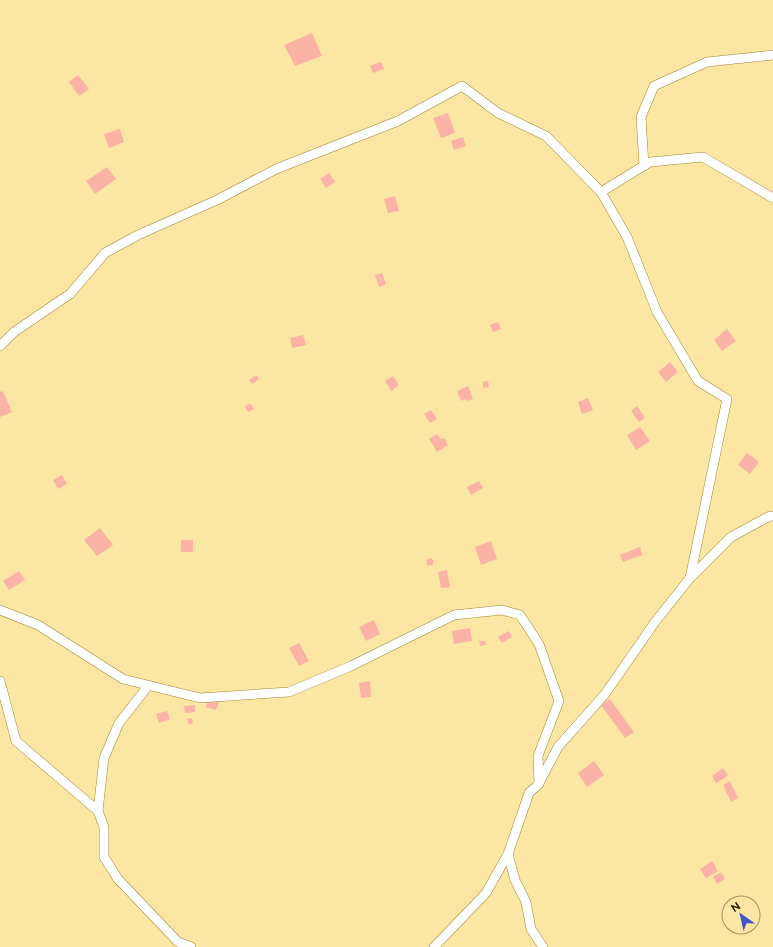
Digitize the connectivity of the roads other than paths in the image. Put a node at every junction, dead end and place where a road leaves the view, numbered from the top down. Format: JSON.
{"nodes":[{"id":1,"x":773,"y":55,"type":"edge"},
{"id":2,"x":644,"y":166,"type":"junction"},
{"id":3,"x":601,"y":192,"type":"junction"},
{"id":4,"x":773,"y":198,"type":"edge"},
{"id":5,"x":0,"y":346,"type":"edge"},
{"id":6,"x":772,"y":516,"type":"edge"},
{"id":7,"x":690,"y":578,"type":"junction"},
{"id":8,"x":0,"y":610,"type":"edge"},
{"id":9,"x":0,"y":680,"type":"edge"},
{"id":10,"x":148,"y":686,"type":"junction"},
{"id":11,"x":539,"y":784,"type":"junction"},
{"id":12,"x":98,"y":811,"type":"junction"},
{"id":13,"x":508,"y":854,"type":"junction"},
{"id":14,"x":191,"y":947,"type":"edge"},
{"id":15,"x":434,"y":947,"type":"edge"},
{"id":16,"x":543,"y":947,"type":"edge"}],
"edges":[{"from":1,"to":2,"type":"street"},
{"from":2,"to":3,"type":"street"},
{"from":2,"to":4,"type":"street"},
{"from":3,"to":5,"type":"street"},
{"from":3,"to":7,"type":"street"},
{"from":6,"to":7,"type":"street"},
{"from":7,"to":11,"type":"street"},
{"from":8,"to":10,"type":"street"},
{"from":9,"to":12,"type":"street"},
{"from":10,"to":11,"type":"street"},
{"from":10,"to":12,"type":"street"},
{"from":11,"to":13,"type":"street"},
{"from":12,"to":14,"type":"street"},
{"from":13,"to":15,"type":"street"},
{"from":13,"to":16,"type":"street"}]}
